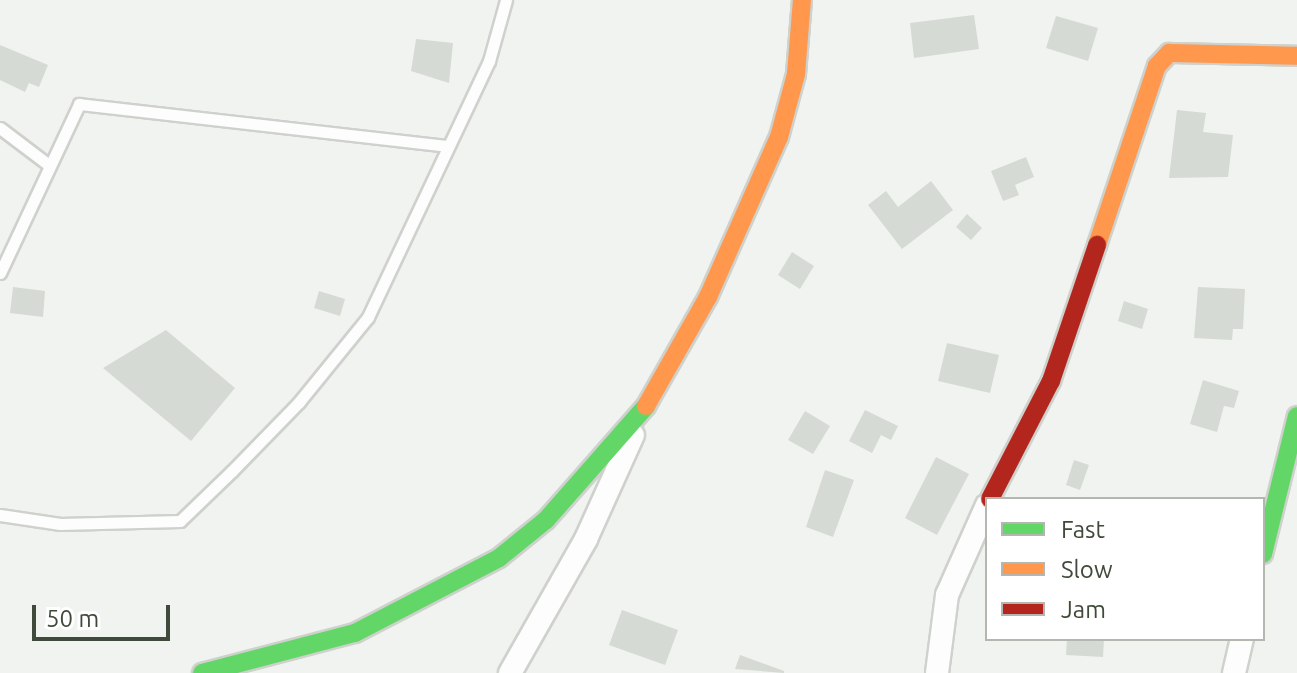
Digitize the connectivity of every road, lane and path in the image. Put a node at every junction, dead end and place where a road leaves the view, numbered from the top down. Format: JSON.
{"nodes":[{"id":1,"x":506,"y":0,"type":"edge"},
{"id":2,"x":802,"y":0,"type":"edge"},
{"id":3,"x":1297,"y":56,"type":"edge"},
{"id":4,"x":0,"y":128,"type":"edge"},
{"id":5,"x":448,"y":146,"type":"junction"},
{"id":6,"x":49,"y":165,"type":"junction"},
{"id":7,"x":0,"y":273,"type":"edge"},
{"id":8,"x":641,"y":416,"type":"junction"},
{"id":9,"x":1297,"y":416,"type":"edge"},
{"id":10,"x":991,"y":497,"type":"edge"},
{"id":11,"x":985,"y":510,"type":"edge"},
{"id":12,"x":0,"y":515,"type":"edge"},
{"id":13,"x":546,"y":520,"type":"junction"},
{"id":14,"x":586,"y":539,"type":"junction"},
{"id":15,"x":1265,"y":546,"type":"edge"},
{"id":16,"x":1242,"y":641,"type":"edge"},
{"id":17,"x":202,"y":673,"type":"edge"},
{"id":18,"x":510,"y":673,"type":"edge"},
{"id":19,"x":937,"y":673,"type":"edge"},
{"id":20,"x":1234,"y":673,"type":"edge"}],
"edges":[{"from":1,"to":5,"type":"lane"},
{"from":2,"to":8,"type":"street"},
{"from":3,"to":10,"type":"street"},
{"from":4,"to":6,"type":"lane"},
{"from":5,"to":6,"type":"lane"},
{"from":5,"to":12,"type":"lane"},
{"from":6,"to":7,"type":"lane"},
{"from":8,"to":13,"type":"street"},
{"from":8,"to":14,"type":"street"},
{"from":9,"to":15,"type":"street"},
{"from":11,"to":19,"type":"street"},
{"from":13,"to":14,"type":"street"},
{"from":13,"to":17,"type":"street"},
{"from":14,"to":18,"type":"street"},
{"from":16,"to":20,"type":"street"}]}
